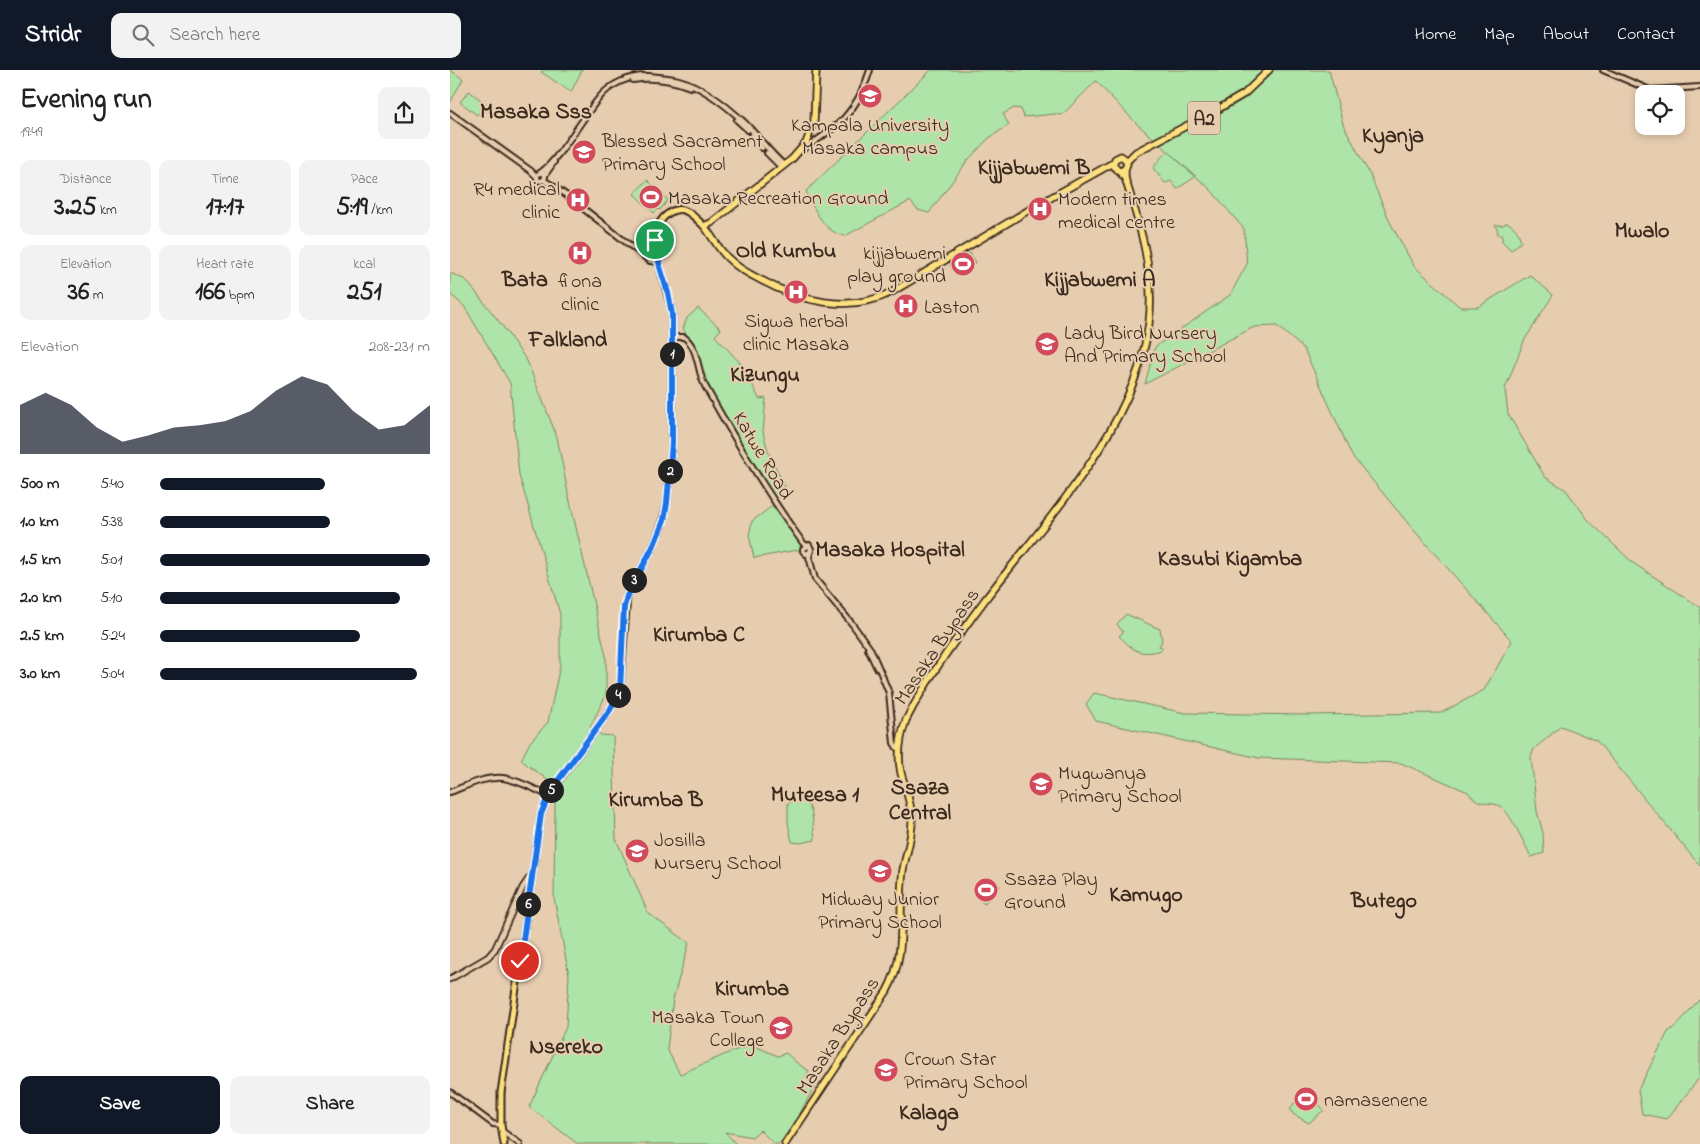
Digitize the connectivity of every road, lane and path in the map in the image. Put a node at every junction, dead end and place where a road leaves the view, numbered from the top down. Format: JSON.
{"nodes":[{"id":1,"x":816,"y":70,"type":"edge"},
{"id":2,"x":870,"y":70,"type":"edge"},
{"id":3,"x":1269,"y":70,"type":"edge"},
{"id":4,"x":1603,"y":70,"type":"edge"},
{"id":5,"x":1700,"y":87,"type":"edge"},
{"id":6,"x":450,"y":113,"type":"edge"},
{"id":7,"x":800,"y":152,"type":"junction"},
{"id":8,"x":1125,"y":159,"type":"junction"},
{"id":9,"x":783,"y":166,"type":"junction"},
{"id":10,"x":1118,"y":167,"type":"junction"},
{"id":11,"x":541,"y":176,"type":"junction"},
{"id":12,"x":706,"y":228,"type":"junction"},
{"id":13,"x":659,"y":260,"type":"junction"},
{"id":14,"x":672,"y":337,"type":"junction"},
{"id":15,"x":804,"y":546,"type":"junction"},
{"id":16,"x":808,"y":556,"type":"junction"},
{"id":17,"x":899,"y":748,"type":"junction"},
{"id":18,"x":450,"y":792,"type":"edge"},
{"id":19,"x":548,"y":795,"type":"junction"},
{"id":20,"x":532,"y":873,"type":"junction"},
{"id":21,"x":450,"y":979,"type":"edge"},
{"id":22,"x":450,"y":1092,"type":"edge"},
{"id":23,"x":501,"y":1125,"type":"junction"},
{"id":24,"x":502,"y":1132,"type":"junction"},
{"id":25,"x":504,"y":1144,"type":"edge"},
{"id":26,"x":520,"y":1144,"type":"edge"},
{"id":27,"x":786,"y":1144,"type":"edge"}],
"edges":[{"from":1,"to":7,"type":"highway"},
{"from":2,"to":7,"type":"street"},
{"from":3,"to":8,"type":"highway","number":"A2"},
{"from":4,"to":5,"type":"street"},
{"from":6,"to":11,"type":"street"},
{"from":7,"to":9,"type":"highway"},
{"from":8,"to":10,"type":"highway","number":"A2"},
{"from":8,"to":10,"type":"highway","number":"A2"},
{"from":9,"to":11,"type":"street"},
{"from":9,"to":12,"type":"highway"},
{"from":10,"to":12,"type":"highway","number":"A2"},
{"from":10,"to":17,"type":"highway","name":"Masaka Bypass"},
{"from":11,"to":13,"type":"street"},
{"from":12,"to":13,"type":"main road","number":"A2"},
{"from":13,"to":14,"type":"main road","number":"A2"},
{"from":14,"to":15,"type":"street","name":"Katwe Road"},
{"from":14,"to":19,"type":"main road","number":"A2"},
{"from":15,"to":16,"type":"street"},
{"from":15,"to":16,"type":"street"},
{"from":16,"to":17,"type":"street"},
{"from":17,"to":27,"type":"highway","name":"Masaka Bypass"},
{"from":18,"to":19,"type":"street"},
{"from":19,"to":20,"type":"main road","number":"A2"},
{"from":20,"to":21,"type":"main road"},
{"from":20,"to":23,"type":"main road","number":"A2"},
{"from":22,"to":23,"type":"street"},
{"from":23,"to":24,"type":"main road","number":"A2"},
{"from":24,"to":25,"type":"main road","number":"A2"},
{"from":24,"to":26,"type":"main road"}]}
